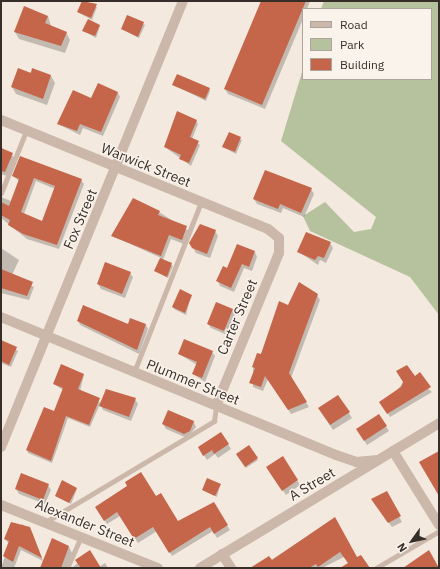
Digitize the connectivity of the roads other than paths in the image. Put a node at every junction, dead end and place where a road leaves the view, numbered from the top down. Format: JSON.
{"nodes":[{"id":1,"x":183,"y":1,"type":"edge"},
{"id":2,"x":1,"y":120,"type":"edge"},
{"id":3,"x":26,"y":131,"type":"junction"},
{"id":4,"x":116,"y":168,"type":"junction"},
{"id":5,"x":1,"y":193,"type":"edge"},
{"id":6,"x":201,"y":202,"type":"junction"},
{"id":7,"x":279,"y":238,"type":"joint"},
{"id":8,"x":1,"y":317,"type":"edge"},
{"id":9,"x":45,"y":336,"type":"junction"},
{"id":10,"x":134,"y":373,"type":"junction"},
{"id":11,"x":216,"y":406,"type":"junction"},
{"id":12,"x":439,"y":423,"type":"edge"},
{"id":13,"x":1,"y":446,"type":"edge"},
{"id":14,"x":393,"y":451,"type":"junction"},
{"id":15,"x":378,"y":460,"type":"junction"},
{"id":16,"x":1,"y":505,"type":"edge"},
{"id":17,"x":47,"y":521,"type":"junction"},
{"id":18,"x":439,"y":525,"type":"edge"},
{"id":19,"x":439,"y":531,"type":"edge"},
{"id":20,"x":81,"y":535,"type":"junction"},
{"id":21,"x":222,"y":554,"type":"junction"},
{"id":22,"x":67,"y":568,"type":"edge"},
{"id":23,"x":158,"y":568,"type":"edge"},
{"id":24,"x":200,"y":568,"type":"edge"},
{"id":25,"x":231,"y":568,"type":"edge"},
{"id":26,"x":376,"y":568,"type":"edge"}],
"edges":[{"from":1,"to":4,"type":"street","name":"Fox Street"},
{"from":2,"to":3,"type":"street","name":"Warwick Street"},
{"from":3,"to":4,"type":"street","name":"Warwick Street"},
{"from":3,"to":5,"type":"lane"},
{"from":4,"to":6,"type":"street","name":"Warwick Street"},
{"from":4,"to":9,"type":"street","name":"Fox Street"},
{"from":6,"to":7,"type":"street","name":"Warwick Street"},
{"from":6,"to":10,"type":"lane"},
{"from":7,"to":11,"type":"street","name":"Carter Street"},
{"from":8,"to":9,"type":"street","name":"Plummer Street"},
{"from":9,"to":10,"type":"street","name":"Plummer Street"},
{"from":9,"to":13,"type":"street","name":"Fox Street"},
{"from":10,"to":11,"type":"street","name":"Plummer Street"},
{"from":11,"to":15,"type":"street","name":"Plummer Street"},
{"from":11,"to":17,"type":"lane"},
{"from":12,"to":14,"type":"street","name":"A Street"},
{"from":14,"to":15,"type":"street","name":"A Street"},
{"from":14,"to":18,"type":"street"},
{"from":15,"to":21,"type":"street","name":"A Street"},
{"from":16,"to":17,"type":"street","name":"Alexander Street"},
{"from":17,"to":20,"type":"street","name":"Alexander Street"},
{"from":19,"to":26,"type":"lane"},
{"from":20,"to":22,"type":"lane"},
{"from":20,"to":23,"type":"street","name":"Alexander Street"},
{"from":21,"to":24,"type":"street","name":"A Street"},
{"from":21,"to":25,"type":"street"}]}
